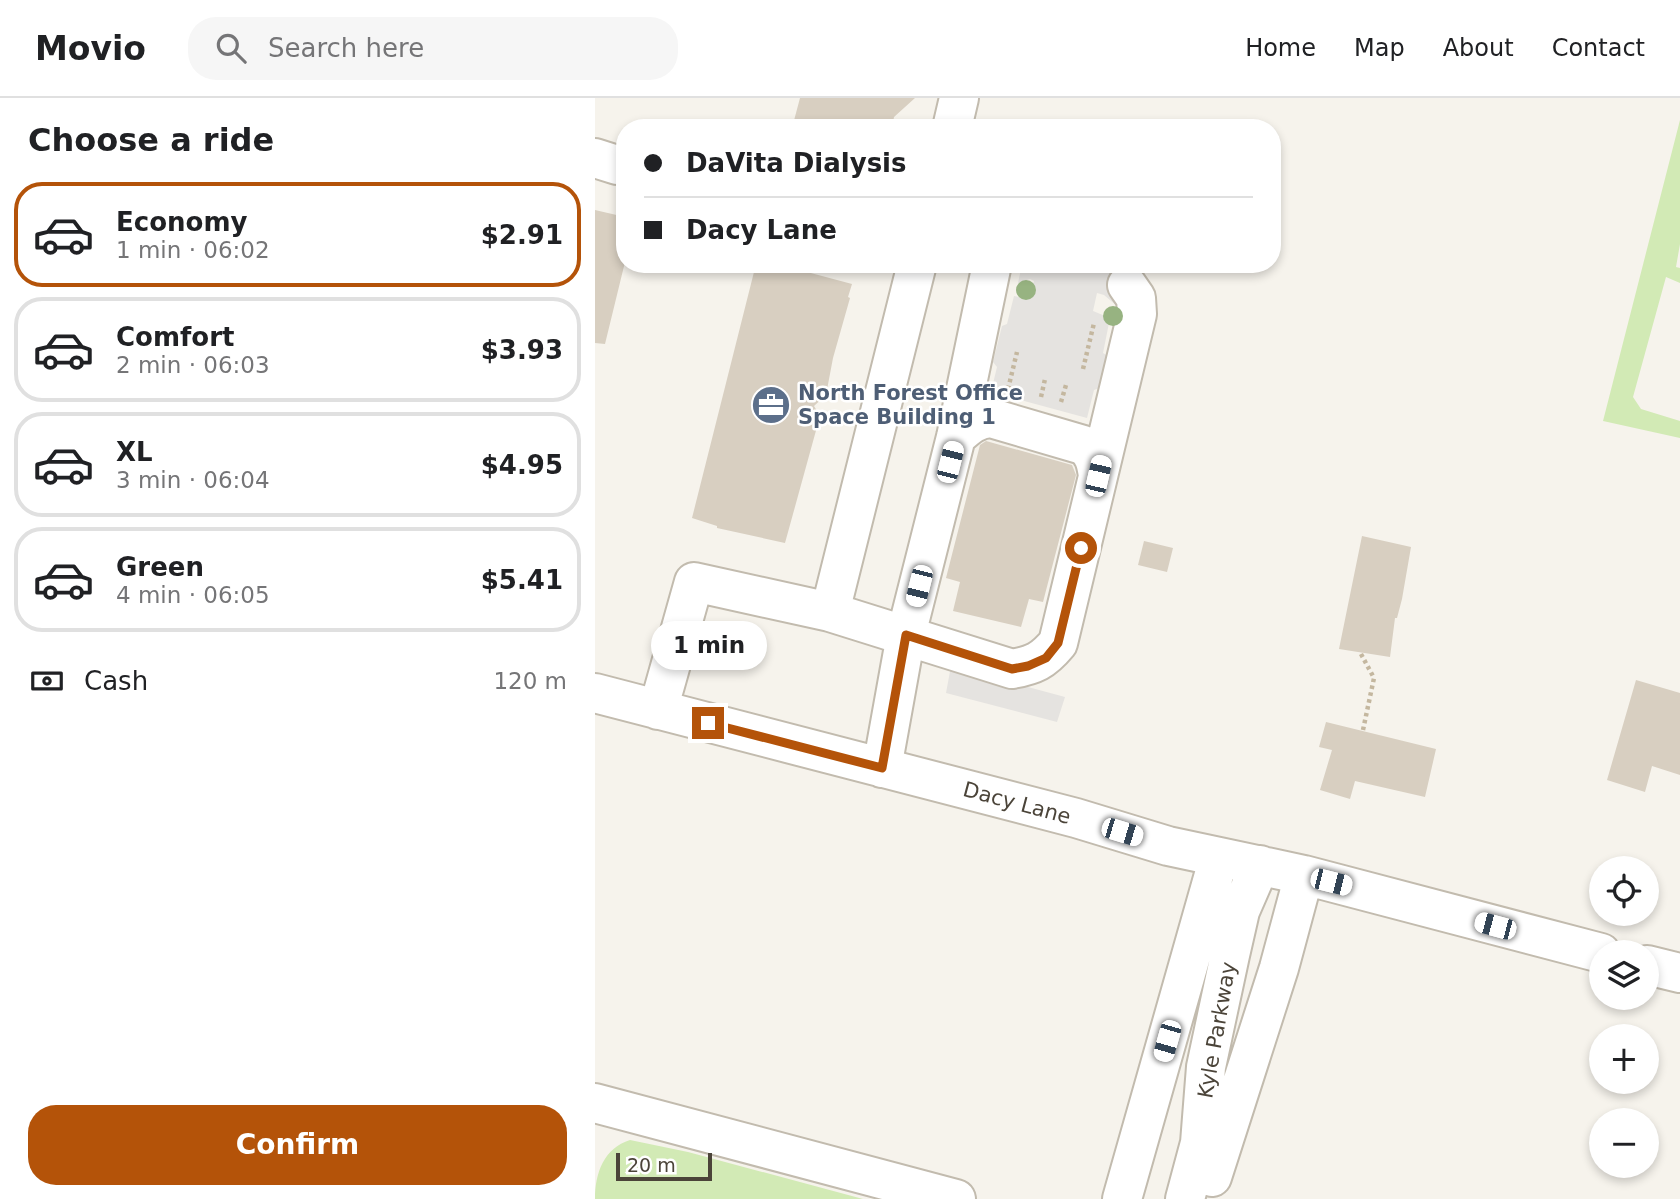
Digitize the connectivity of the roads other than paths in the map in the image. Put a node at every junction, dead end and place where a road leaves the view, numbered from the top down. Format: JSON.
{"nodes":[{"id":1,"x":959,"y":98,"type":"edge"},
{"id":2,"x":953,"y":119,"type":"edge"},
{"id":3,"x":915,"y":273,"type":"edge"},
{"id":4,"x":990,"y":273,"type":"edge"},
{"id":5,"x":1128,"y":285,"type":"dead end"},
{"id":6,"x":956,"y":437,"type":"junction"},
{"id":7,"x":1098,"y":476,"type":"junction"},
{"id":8,"x":830,"y":612,"type":"junction"},
{"id":9,"x":906,"y":635,"type":"junction"},
{"id":10,"x":595,"y":693,"type":"edge"},
{"id":11,"x":658,"y":710,"type":"junction"},
{"id":12,"x":882,"y":768,"type":"junction"},
{"id":13,"x":1219,"y":857,"type":"junction"},
{"id":14,"x":1260,"y":864,"type":"junction"},
{"id":15,"x":1304,"y":875,"type":"junction"},
{"id":16,"x":1589,"y":950,"type":"edge"},
{"id":17,"x":1659,"y":968,"type":"edge"},
{"id":18,"x":1680,"y":974,"type":"edge"},
{"id":19,"x":595,"y":1103,"type":"edge"},
{"id":20,"x":957,"y":1199,"type":"edge"},
{"id":21,"x":1122,"y":1199,"type":"edge"},
{"id":22,"x":1185,"y":1199,"type":"edge"},
{"id":23,"x":1204,"y":1199,"type":"edge"}],
"edges":[{"from":1,"to":2,"type":"street"},
{"from":3,"to":8,"type":"street"},
{"from":4,"to":6,"type":"street"},
{"from":5,"to":7,"type":"street"},
{"from":6,"to":7,"type":"street"},
{"from":6,"to":9,"type":"street"},
{"from":7,"to":9,"type":"street"},
{"from":8,"to":9,"type":"street"},
{"from":8,"to":11,"type":"street"},
{"from":9,"to":12,"type":"street"},
{"from":10,"to":11,"type":"street","name":"Dacy Lane"},
{"from":11,"to":12,"type":"street","name":"Dacy Lane"},
{"from":12,"to":13,"type":"street","name":"Dacy Lane"},
{"from":13,"to":14,"type":"street","name":"Dacy Lane"},
{"from":13,"to":21,"type":"street","name":"Kyle Parkway"},
{"from":14,"to":15,"type":"street","name":"Dacy Lane"},
{"from":14,"to":22,"type":"street","name":"Kyle Parkway"},
{"from":15,"to":16,"type":"street","name":"Dacy Lane"},
{"from":15,"to":23,"type":"street","name":"Kyle Parkway"},
{"from":17,"to":18,"type":"street"},
{"from":19,"to":20,"type":"street"}]}
